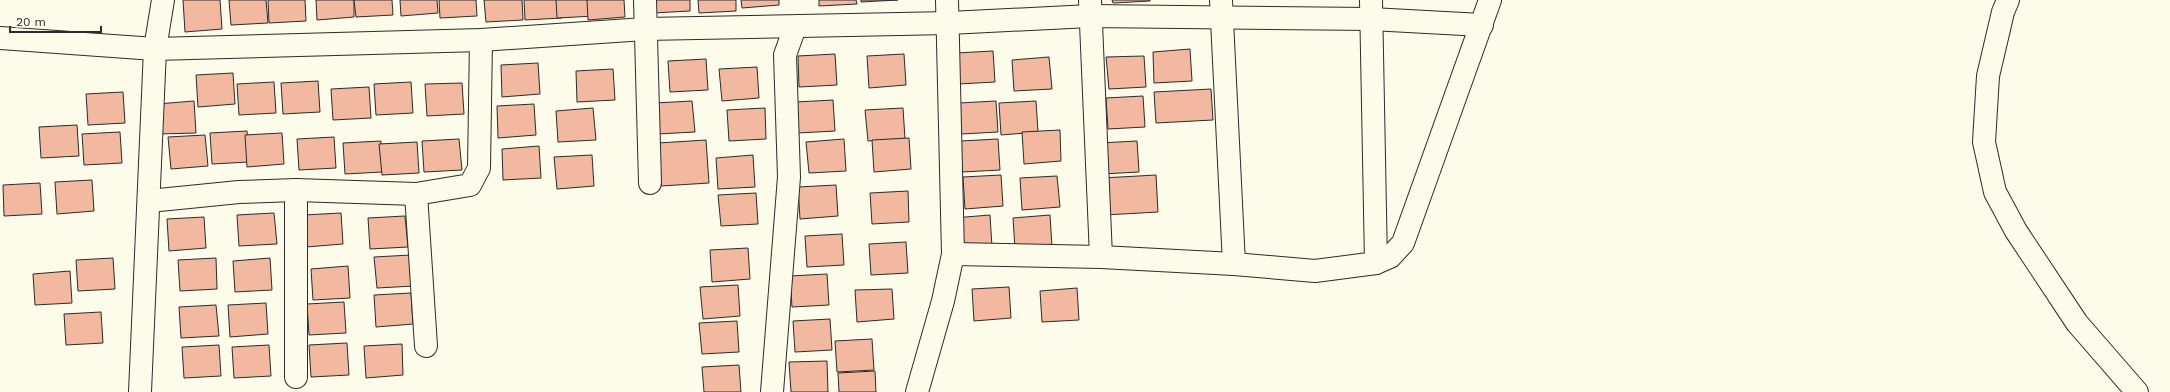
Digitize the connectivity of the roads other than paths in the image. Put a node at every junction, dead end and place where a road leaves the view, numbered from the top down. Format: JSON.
{"nodes":[{"id":1,"x":163,"y":0,"type":"edge"},
{"id":2,"x":645,"y":0,"type":"edge"},
{"id":3,"x":947,"y":0,"type":"edge"},
{"id":4,"x":1490,"y":0,"type":"edge"},
{"id":5,"x":2008,"y":0,"type":"edge"},
{"id":6,"x":1090,"y":8,"type":"edge"},
{"id":7,"x":1221,"y":9,"type":"edge"},
{"id":8,"x":1371,"y":10,"type":"edge"},
{"id":9,"x":949,"y":23,"type":"junction"},
{"id":10,"x":1482,"y":25,"type":"junction"},
{"id":11,"x":795,"y":27,"type":"junction"},
{"id":12,"x":645,"y":29,"type":"junction"},
{"id":13,"x":0,"y":38,"type":"edge"},
{"id":14,"x":480,"y":40,"type":"junction"},
{"id":15,"x":155,"y":49,"type":"junction"},
{"id":16,"x":650,"y":183,"type":"dead end"},
{"id":17,"x":296,"y":190,"type":"junction"},
{"id":18,"x":416,"y":194,"type":"junction"},
{"id":19,"x":149,"y":201,"type":"junction"},
{"id":20,"x":953,"y":254,"type":"junction"},
{"id":21,"x":1101,"y":257,"type":"junction"},
{"id":22,"x":1376,"y":263,"type":"junction"},
{"id":23,"x":1234,"y":264,"type":"junction"},
{"id":24,"x":426,"y":346,"type":"dead end"},
{"id":25,"x":296,"y":377,"type":"dead end"},
{"id":26,"x":140,"y":392,"type":"edge"},
{"id":27,"x":772,"y":392,"type":"edge"},
{"id":28,"x":917,"y":392,"type":"edge"},
{"id":29,"x":2137,"y":392,"type":"edge"}],
"edges":[{"from":1,"to":15,"type":"street"},
{"from":2,"to":12,"type":"street"},
{"from":3,"to":9,"type":"street"},
{"from":4,"to":10,"type":"street"},
{"from":5,"to":29,"type":"street"},
{"from":6,"to":7,"type":"street"},
{"from":6,"to":9,"type":"street"},
{"from":6,"to":21,"type":"street"},
{"from":7,"to":8,"type":"street"},
{"from":7,"to":23,"type":"street"},
{"from":8,"to":10,"type":"street"},
{"from":8,"to":22,"type":"street"},
{"from":9,"to":11,"type":"street"},
{"from":9,"to":20,"type":"street"},
{"from":10,"to":22,"type":"street"},
{"from":11,"to":12,"type":"street"},
{"from":11,"to":27,"type":"street"},
{"from":12,"to":14,"type":"street"},
{"from":12,"to":16,"type":"street"},
{"from":13,"to":15,"type":"street"},
{"from":14,"to":15,"type":"street"},
{"from":14,"to":18,"type":"street"},
{"from":15,"to":19,"type":"street"},
{"from":17,"to":18,"type":"street"},
{"from":17,"to":19,"type":"street"},
{"from":17,"to":25,"type":"street"},
{"from":18,"to":24,"type":"street"},
{"from":19,"to":26,"type":"street"},
{"from":20,"to":21,"type":"street"},
{"from":20,"to":28,"type":"street"},
{"from":21,"to":23,"type":"street"},
{"from":22,"to":23,"type":"street"}]}
